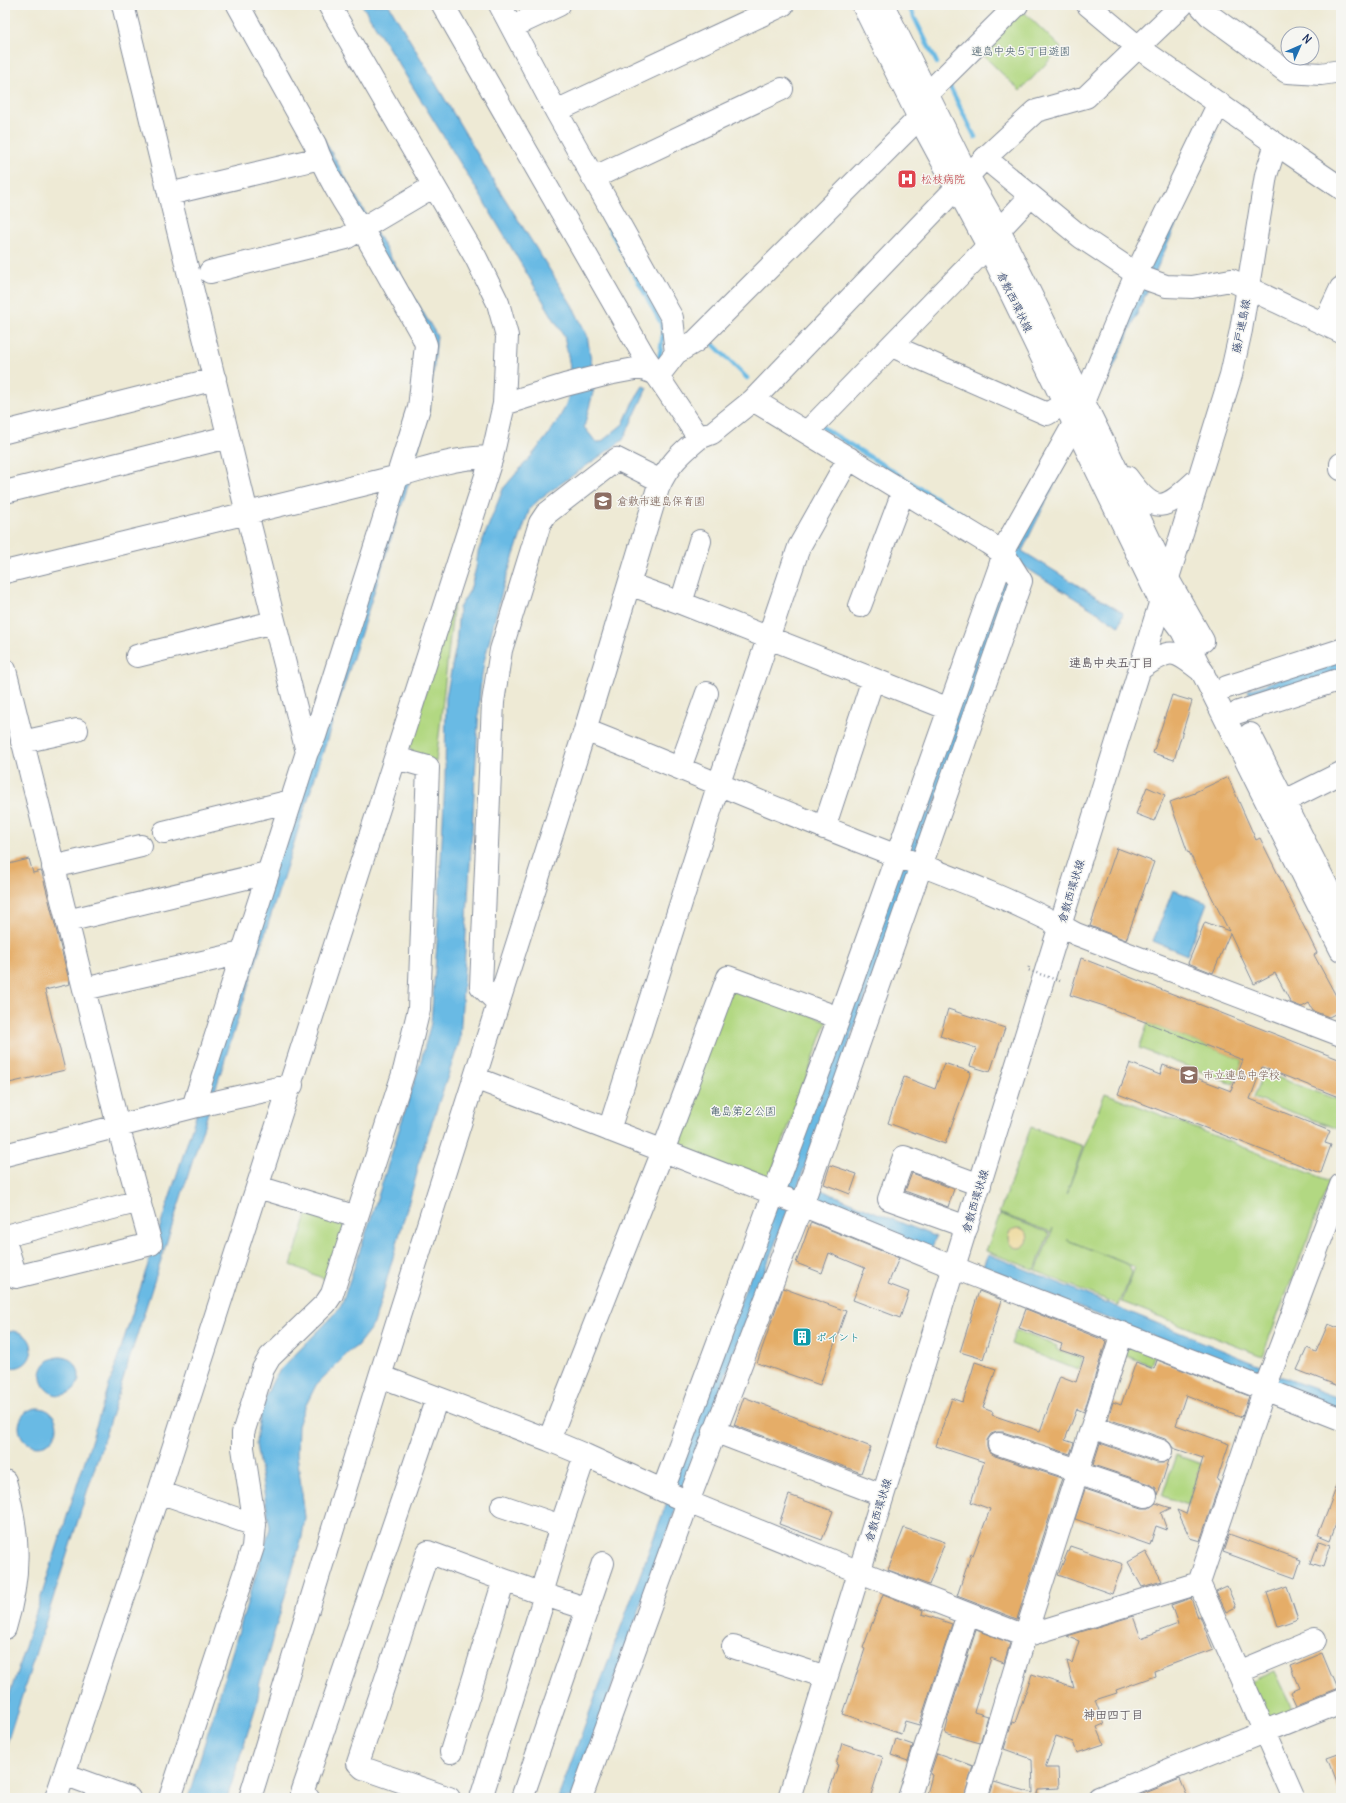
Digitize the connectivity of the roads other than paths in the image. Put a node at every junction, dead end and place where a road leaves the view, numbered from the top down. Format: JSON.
{"nodes":[{"id":1,"x":123,"y":5,"type":"edge"},
{"id":2,"x":238,"y":5,"type":"edge"},
{"id":3,"x":329,"y":5,"type":"edge"},
{"id":4,"x":443,"y":5,"type":"edge"},
{"id":5,"x":500,"y":5,"type":"edge"},
{"id":6,"x":559,"y":5,"type":"edge"},
{"id":7,"x":783,"y":5,"type":"edge"},
{"id":8,"x":863,"y":5,"type":"edge"},
{"id":9,"x":883,"y":5,"type":"edge"},
{"id":10,"x":1017,"y":5,"type":"edge"},
{"id":11,"x":1088,"y":5,"type":"edge"},
{"id":12,"x":1182,"y":5,"type":"edge"},
{"id":13,"x":1200,"y":5,"type":"edge"},
{"id":14,"x":512,"y":27,"type":"junction"},
{"id":15,"x":1138,"y":47,"type":"junction"},
{"id":16,"x":1341,"y":71,"type":"edge"},
{"id":17,"x":782,"y":89,"type":"dead end"},
{"id":18,"x":928,"y":93,"type":"junction"},
{"id":19,"x":1218,"y":103,"type":"junction"},
{"id":20,"x":556,"y":111,"type":"junction"},
{"id":21,"x":920,"y":118,"type":"junction"},
{"id":22,"x":1276,"y":144,"type":"junction"},
{"id":23,"x":320,"y":158,"type":"junction"},
{"id":24,"x":985,"y":158,"type":"junction"},
{"id":25,"x":594,"y":178,"type":"junction"},
{"id":26,"x":962,"y":182,"type":"junction"},
{"id":27,"x":434,"y":186,"type":"junction"},
{"id":28,"x":1341,"y":188,"type":"edge"},
{"id":29,"x":169,"y":194,"type":"junction"},
{"id":30,"x":1031,"y":196,"type":"junction"},
{"id":31,"x":365,"y":225,"type":"junction"},
{"id":32,"x":994,"y":238,"type":"junction"},
{"id":33,"x":210,"y":272,"type":"dead end"},
{"id":34,"x":1143,"y":278,"type":"junction"},
{"id":35,"x":1341,"y":288,"type":"edge"},
{"id":36,"x":1248,"y":289,"type":"junction"},
{"id":37,"x":1332,"y":328,"type":"edge"},
{"id":38,"x":892,"y":346,"type":"junction"},
{"id":39,"x":676,"y":353,"type":"junction"},
{"id":40,"x":659,"y":375,"type":"junction"},
{"id":41,"x":215,"y":379,"type":"junction"},
{"id":42,"x":754,"y":400,"type":"junction"},
{"id":43,"x":1073,"y":403,"type":"junction"},
{"id":44,"x":504,"y":404,"type":"junction"},
{"id":45,"x":1074,"y":424,"type":"junction"},
{"id":46,"x":5,"y":432,"type":"edge"},
{"id":47,"x":807,"y":432,"type":"junction"},
{"id":48,"x":228,"y":437,"type":"junction"},
{"id":49,"x":698,"y":438,"type":"junction"},
{"id":50,"x":1104,"y":445,"type":"junction"},
{"id":51,"x":492,"y":457,"type":"junction"},
{"id":52,"x":849,"y":458,"type":"junction"},
{"id":53,"x":1341,"y":464,"type":"edge"},
{"id":54,"x":1341,"y":469,"type":"edge"},
{"id":55,"x":405,"y":474,"type":"junction"},
{"id":56,"x":1198,"y":479,"type":"junction"},
{"id":57,"x":661,"y":480,"type":"junction"},
{"id":58,"x":5,"y":492,"type":"edge"},
{"id":59,"x":903,"y":492,"type":"junction"},
{"id":60,"x":247,"y":513,"type":"junction"},
{"id":61,"x":700,"y":541,"type":"dead end"},
{"id":62,"x":1009,"y":563,"type":"junction"},
{"id":63,"x":5,"y":572,"type":"edge"},
{"id":64,"x":1168,"y":579,"type":"junction"},
{"id":65,"x":629,"y":584,"type":"junction"},
{"id":66,"x":681,"y":603,"type":"junction"},
{"id":67,"x":1161,"y":603,"type":"junction"},
{"id":68,"x":860,"y":606,"type":"dead end"},
{"id":69,"x":274,"y":622,"type":"junction"},
{"id":70,"x":767,"y":637,"type":"junction"},
{"id":71,"x":1341,"y":650,"type":"edge"},
{"id":72,"x":137,"y":656,"type":"dead end"},
{"id":73,"x":1140,"y":669,"type":"junction"},
{"id":74,"x":5,"y":670,"type":"edge"},
{"id":75,"x":1203,"y":672,"type":"junction"},
{"id":76,"x":873,"y":679,"type":"junction"},
{"id":77,"x":1341,"y":679,"type":"edge"},
{"id":78,"x":1227,"y":687,"type":"junction"},
{"id":79,"x":707,"y":693,"type":"dead end"},
{"id":80,"x":949,"y":709,"type":"junction"},
{"id":81,"x":1239,"y":712,"type":"junction"},
{"id":82,"x":77,"y":730,"type":"dead end"},
{"id":83,"x":585,"y":730,"type":"junction"},
{"id":84,"x":22,"y":742,"type":"junction"},
{"id":85,"x":307,"y":752,"type":"junction"},
{"id":86,"x":396,"y":758,"type":"junction"},
{"id":87,"x":680,"y":768,"type":"junction"},
{"id":88,"x":1341,"y":773,"type":"edge"},
{"id":89,"x":718,"y":786,"type":"junction"},
{"id":90,"x":291,"y":801,"type":"junction"},
{"id":91,"x":1283,"y":802,"type":"junction"},
{"id":92,"x":824,"y":828,"type":"junction"},
{"id":93,"x":164,"y":832,"type":"dead end"},
{"id":94,"x":141,"y":846,"type":"dead end"},
{"id":95,"x":907,"y":860,"type":"junction"},
{"id":96,"x":53,"y":867,"type":"junction"},
{"id":97,"x":267,"y":873,"type":"junction"},
{"id":98,"x":1341,"y":914,"type":"edge"},
{"id":99,"x":67,"y":921,"type":"junction"},
{"id":100,"x":1061,"y":925,"type":"junction"},
{"id":101,"x":1341,"y":950,"type":"edge"},
{"id":102,"x":242,"y":953,"type":"junction"},
{"id":103,"x":84,"y":989,"type":"junction"},
{"id":104,"x":498,"y":1003,"type":"junction"},
{"id":105,"x":839,"y":1018,"type":"junction"},
{"id":106,"x":1341,"y":1035,"type":"edge"},
{"id":107,"x":475,"y":1078,"type":"junction"},
{"id":108,"x":292,"y":1085,"type":"junction"},
{"id":109,"x":201,"y":1105,"type":"junction"},
{"id":110,"x":118,"y":1126,"type":"junction"},
{"id":111,"x":609,"y":1130,"type":"junction"},
{"id":112,"x":663,"y":1151,"type":"junction"},
{"id":113,"x":5,"y":1155,"type":"edge"},
{"id":114,"x":1341,"y":1184,"type":"edge"},
{"id":115,"x":980,"y":1185,"type":"junction"},
{"id":116,"x":258,"y":1187,"type":"junction"},
{"id":117,"x":788,"y":1199,"type":"junction"},
{"id":118,"x":140,"y":1201,"type":"junction"},
{"id":119,"x":357,"y":1217,"type":"junction"},
{"id":120,"x":967,"y":1227,"type":"junction"},
{"id":121,"x":5,"y":1236,"type":"edge"},
{"id":122,"x":5,"y":1241,"type":"edge"},
{"id":123,"x":954,"y":1267,"type":"junction"},
{"id":124,"x":1122,"y":1332,"type":"junction"},
{"id":125,"x":380,"y":1376,"type":"junction"},
{"id":126,"x":1265,"y":1388,"type":"junction"},
{"id":127,"x":437,"y":1398,"type":"junction"},
{"id":128,"x":1341,"y":1419,"type":"edge"},
{"id":129,"x":1092,"y":1427,"type":"junction"},
{"id":130,"x":714,"y":1431,"type":"junction"},
{"id":131,"x":549,"y":1440,"type":"junction"},
{"id":132,"x":999,"y":1444,"type":"dead end"},
{"id":133,"x":1161,"y":1451,"type":"dead end"},
{"id":134,"x":585,"y":1455,"type":"junction"},
{"id":135,"x":1078,"y":1472,"type":"junction"},
{"id":136,"x":5,"y":1481,"type":"edge"},
{"id":137,"x":159,"y":1492,"type":"junction"},
{"id":138,"x":675,"y":1496,"type":"junction"},
{"id":139,"x":882,"y":1496,"type":"junction"},
{"id":140,"x":1146,"y":1496,"type":"dead end"},
{"id":141,"x":502,"y":1506,"type":"dead end"},
{"id":142,"x":256,"y":1525,"type":"junction"},
{"id":143,"x":560,"y":1526,"type":"junction"},
{"id":144,"x":602,"y":1563,"type":"dead end"},
{"id":145,"x":859,"y":1572,"type":"junction"},
{"id":146,"x":504,"y":1580,"type":"junction"},
{"id":147,"x":1199,"y":1583,"type":"junction"},
{"id":148,"x":543,"y":1594,"type":"junction"},
{"id":149,"x":588,"y":1609,"type":"junction"},
{"id":150,"x":968,"y":1614,"type":"junction"},
{"id":151,"x":5,"y":1628,"type":"edge"},
{"id":152,"x":1025,"y":1636,"type":"junction"},
{"id":153,"x":1315,"y":1640,"type":"dead end"},
{"id":154,"x":733,"y":1647,"type":"dead end"},
{"id":155,"x":1238,"y":1672,"type":"junction"},
{"id":156,"x":826,"y":1678,"type":"junction"},
{"id":157,"x":1341,"y":1701,"type":"edge"},
{"id":158,"x":1264,"y":1732,"type":"junction"},
{"id":159,"x":451,"y":1752,"type":"dead end"},
{"id":160,"x":64,"y":1774,"type":"junction"},
{"id":161,"x":56,"y":1798,"type":"edge"},
{"id":162,"x":128,"y":1798,"type":"edge"},
{"id":163,"x":170,"y":1798,"type":"edge"},
{"id":164,"x":250,"y":1798,"type":"edge"},
{"id":165,"x":308,"y":1798,"type":"edge"},
{"id":166,"x":449,"y":1798,"type":"edge"},
{"id":167,"x":481,"y":1798,"type":"edge"},
{"id":168,"x":522,"y":1798,"type":"edge"},
{"id":169,"x":581,"y":1798,"type":"edge"},
{"id":170,"x":789,"y":1798,"type":"edge"},
{"id":171,"x":909,"y":1798,"type":"edge"},
{"id":172,"x":976,"y":1798,"type":"edge"},
{"id":173,"x":1099,"y":1798,"type":"edge"},
{"id":174,"x":1294,"y":1798,"type":"edge"}],
"edges":[{"from":1,"to":29,"type":"street"},
{"from":2,"to":23,"type":"street"},
{"from":3,"to":27,"type":"street"},
{"from":4,"to":40,"type":"street"},
{"from":5,"to":14,"type":"street"},
{"from":6,"to":14,"type":"street"},
{"from":7,"to":20,"type":"street"},
{"from":8,"to":21,"type":"street","name":"倉敷西環状線"},
{"from":9,"to":18,"type":"street","name":"倉敷西環状線"},
{"from":10,"to":18,"type":"street"},
{"from":11,"to":15,"type":"street"},
{"from":12,"to":15,"type":"street"},
{"from":13,"to":16,"type":"street"},
{"from":14,"to":20,"type":"street"},
{"from":15,"to":19,"type":"street"},
{"from":15,"to":24,"type":"street"},
{"from":17,"to":25,"type":"street"},
{"from":18,"to":26,"type":"street","name":"倉敷西環状線"},
{"from":19,"to":22,"type":"street"},
{"from":19,"to":34,"type":"street"},
{"from":20,"to":25,"type":"street"},
{"from":21,"to":26,"type":"street","name":"倉敷西環状線"},
{"from":21,"to":39,"type":"street"},
{"from":22,"to":28,"type":"street"},
{"from":22,"to":36,"type":"street","name":"藤戸連島線"},
{"from":23,"to":29,"type":"street"},
{"from":23,"to":31,"type":"street"},
{"from":24,"to":26,"type":"street"},
{"from":24,"to":30,"type":"street"},
{"from":25,"to":39,"type":"street"},
{"from":26,"to":32,"type":"street","name":"倉敷西環状線"},
{"from":26,"to":42,"type":"street"},
{"from":27,"to":31,"type":"street"},
{"from":27,"to":44,"type":"street"},
{"from":29,"to":41,"type":"street"},
{"from":30,"to":32,"type":"street"},
{"from":30,"to":34,"type":"street"},
{"from":31,"to":33,"type":"street"},
{"from":31,"to":55,"type":"street"},
{"from":32,"to":38,"type":"street"},
{"from":32,"to":43,"type":"street","name":"倉敷西環状線"},
{"from":34,"to":36,"type":"street"},
{"from":34,"to":43,"type":"street"},
{"from":35,"to":37,"type":"street"},
{"from":36,"to":37,"type":"street"},
{"from":36,"to":56,"type":"street","name":"藤戸連島線"},
{"from":38,"to":43,"type":"street"},
{"from":38,"to":47,"type":"street"},
{"from":39,"to":40,"type":"street"},
{"from":40,"to":44,"type":"street"},
{"from":40,"to":49,"type":"street"},
{"from":41,"to":46,"type":"street"},
{"from":41,"to":48,"type":"street"},
{"from":42,"to":47,"type":"street"},
{"from":42,"to":49,"type":"street"},
{"from":43,"to":45,"type":"street","name":"倉敷西環状線"},
{"from":43,"to":50,"type":"street","name":"倉敷西環状線"},
{"from":44,"to":51,"type":"street"},
{"from":45,"to":62,"type":"street"},
{"from":45,"to":67,"type":"street","name":"倉敷西環状線"},
{"from":47,"to":52,"type":"street"},
{"from":48,"to":58,"type":"street"},
{"from":48,"to":60,"type":"street"},
{"from":49,"to":57,"type":"street"},
{"from":50,"to":56,"type":"street"},
{"from":50,"to":64,"type":"street","name":"倉敷西環状線"},
{"from":51,"to":55,"type":"street"},
{"from":51,"to":86,"type":"street"},
{"from":52,"to":59,"type":"street"},
{"from":52,"to":70,"type":"street"},
{"from":53,"to":54,"type":"street"},
{"from":55,"to":60,"type":"street"},
{"from":55,"to":85,"type":"street"},
{"from":56,"to":64,"type":"street","name":"藤戸連島線"},
{"from":57,"to":65,"type":"street"},
{"from":57,"to":104,"type":"street"},
{"from":59,"to":62,"type":"street"},
{"from":59,"to":68,"type":"street"},
{"from":60,"to":63,"type":"street"},
{"from":60,"to":69,"type":"street"},
{"from":61,"to":66,"type":"street"},
{"from":62,"to":80,"type":"street"},
{"from":62,"to":95,"type":"street"},
{"from":64,"to":67,"type":"street","name":"倉敷西環状線"},
{"from":64,"to":78,"type":"street"},
{"from":65,"to":66,"type":"street"},
{"from":65,"to":83,"type":"street"},
{"from":66,"to":70,"type":"street"},
{"from":67,"to":73,"type":"street","name":"倉敷西環状線"},
{"from":67,"to":75,"type":"street"},
{"from":69,"to":72,"type":"street"},
{"from":69,"to":85,"type":"street"},
{"from":70,"to":76,"type":"street"},
{"from":70,"to":89,"type":"street"},
{"from":71,"to":78,"type":"street"},
{"from":73,"to":75,"type":"street"},
{"from":73,"to":100,"type":"street","name":"倉敷西環状線"},
{"from":74,"to":84,"type":"street"},
{"from":75,"to":101,"type":"street"},
{"from":76,"to":80,"type":"street"},
{"from":76,"to":92,"type":"street"},
{"from":77,"to":81,"type":"street"},
{"from":78,"to":81,"type":"street"},
{"from":79,"to":87,"type":"street"},
{"from":80,"to":95,"type":"street"},
{"from":81,"to":91,"type":"street"},
{"from":82,"to":84,"type":"street"},
{"from":83,"to":87,"type":"street"},
{"from":83,"to":104,"type":"street"},
{"from":84,"to":96,"type":"street"},
{"from":85,"to":90,"type":"street"},
{"from":86,"to":108,"type":"street"},
{"from":86,"to":119,"type":"street"},
{"from":87,"to":89,"type":"street"},
{"from":88,"to":91,"type":"street"},
{"from":89,"to":92,"type":"street"},
{"from":89,"to":111,"type":"street"},
{"from":90,"to":93,"type":"street"},
{"from":90,"to":97,"type":"street"},
{"from":91,"to":98,"type":"street"},
{"from":92,"to":95,"type":"street"},
{"from":94,"to":96,"type":"street"},
{"from":95,"to":100,"type":"street"},
{"from":95,"to":105,"type":"street"},
{"from":95,"to":117,"type":"street"},
{"from":96,"to":99,"type":"street"},
{"from":97,"to":99,"type":"street"},
{"from":97,"to":102,"type":"street"},
{"from":99,"to":103,"type":"street"},
{"from":100,"to":106,"type":"street"},
{"from":100,"to":115,"type":"street","name":"倉敷西環状線"},
{"from":102,"to":103,"type":"street"},
{"from":102,"to":109,"type":"street"},
{"from":103,"to":110,"type":"street"},
{"from":104,"to":107,"type":"street"},
{"from":105,"to":112,"type":"street"},
{"from":105,"to":117,"type":"street"},
{"from":107,"to":111,"type":"street"},
{"from":107,"to":125,"type":"street"},
{"from":108,"to":109,"type":"street"},
{"from":108,"to":116,"type":"street"},
{"from":109,"to":110,"type":"street"},
{"from":110,"to":113,"type":"street"},
{"from":110,"to":118,"type":"street"},
{"from":111,"to":112,"type":"street"},
{"from":112,"to":117,"type":"street"},
{"from":112,"to":131,"type":"street"},
{"from":114,"to":126,"type":"street"},
{"from":115,"to":120,"type":"street","name":"倉敷西環状線"},
{"from":115,"to":120,"type":"street"},
{"from":116,"to":119,"type":"street"},
{"from":116,"to":137,"type":"street"},
{"from":117,"to":123,"type":"street"},
{"from":117,"to":130,"type":"street"},
{"from":117,"to":138,"type":"street"},
{"from":118,"to":121,"type":"street"},
{"from":118,"to":122,"type":"street"},
{"from":119,"to":142,"type":"street"},
{"from":120,"to":123,"type":"street","name":"倉敷西環状線"},
{"from":123,"to":124,"type":"street"},
{"from":123,"to":139,"type":"street","name":"倉敷西環状線"},
{"from":124,"to":126,"type":"street"},
{"from":124,"to":129,"type":"street"},
{"from":125,"to":127,"type":"street"},
{"from":125,"to":164,"type":"street"},
{"from":126,"to":128,"type":"street"},
{"from":126,"to":147,"type":"street"},
{"from":127,"to":131,"type":"street"},
{"from":127,"to":165,"type":"street"},
{"from":129,"to":133,"type":"street"},
{"from":129,"to":135,"type":"street"},
{"from":130,"to":138,"type":"street"},
{"from":130,"to":139,"type":"street"},
{"from":131,"to":134,"type":"street"},
{"from":132,"to":135,"type":"street"},
{"from":134,"to":138,"type":"street"},
{"from":134,"to":143,"type":"street"},
{"from":135,"to":140,"type":"street"},
{"from":135,"to":152,"type":"street"},
{"from":136,"to":151,"type":"street"},
{"from":137,"to":142,"type":"street"},
{"from":137,"to":160,"type":"street"},
{"from":138,"to":145,"type":"street"},
{"from":138,"to":169,"type":"street"},
{"from":139,"to":145,"type":"street","name":"倉敷西環状線"},
{"from":141,"to":143,"type":"street"},
{"from":142,"to":163,"type":"street"},
{"from":143,"to":148,"type":"street"},
{"from":144,"to":149,"type":"street"},
{"from":145,"to":150,"type":"street"},
{"from":145,"to":156,"type":"street","name":"倉敷西環状線"},
{"from":146,"to":148,"type":"street"},
{"from":146,"to":159,"type":"street"},
{"from":146,"to":166,"type":"street"},
{"from":147,"to":152,"type":"street"},
{"from":147,"to":155,"type":"street"},
{"from":148,"to":149,"type":"street"},
{"from":148,"to":167,"type":"street"},
{"from":149,"to":168,"type":"street"},
{"from":150,"to":152,"type":"street"},
{"from":150,"to":171,"type":"street"},
{"from":152,"to":172,"type":"street"},
{"from":153,"to":155,"type":"street"},
{"from":154,"to":156,"type":"street"},
{"from":155,"to":158,"type":"street"},
{"from":156,"to":170,"type":"street","name":"倉敷西環状線"},
{"from":157,"to":158,"type":"street"},
{"from":158,"to":173,"type":"street"},
{"from":158,"to":174,"type":"street"},
{"from":160,"to":161,"type":"street"},
{"from":160,"to":162,"type":"street"}]}
